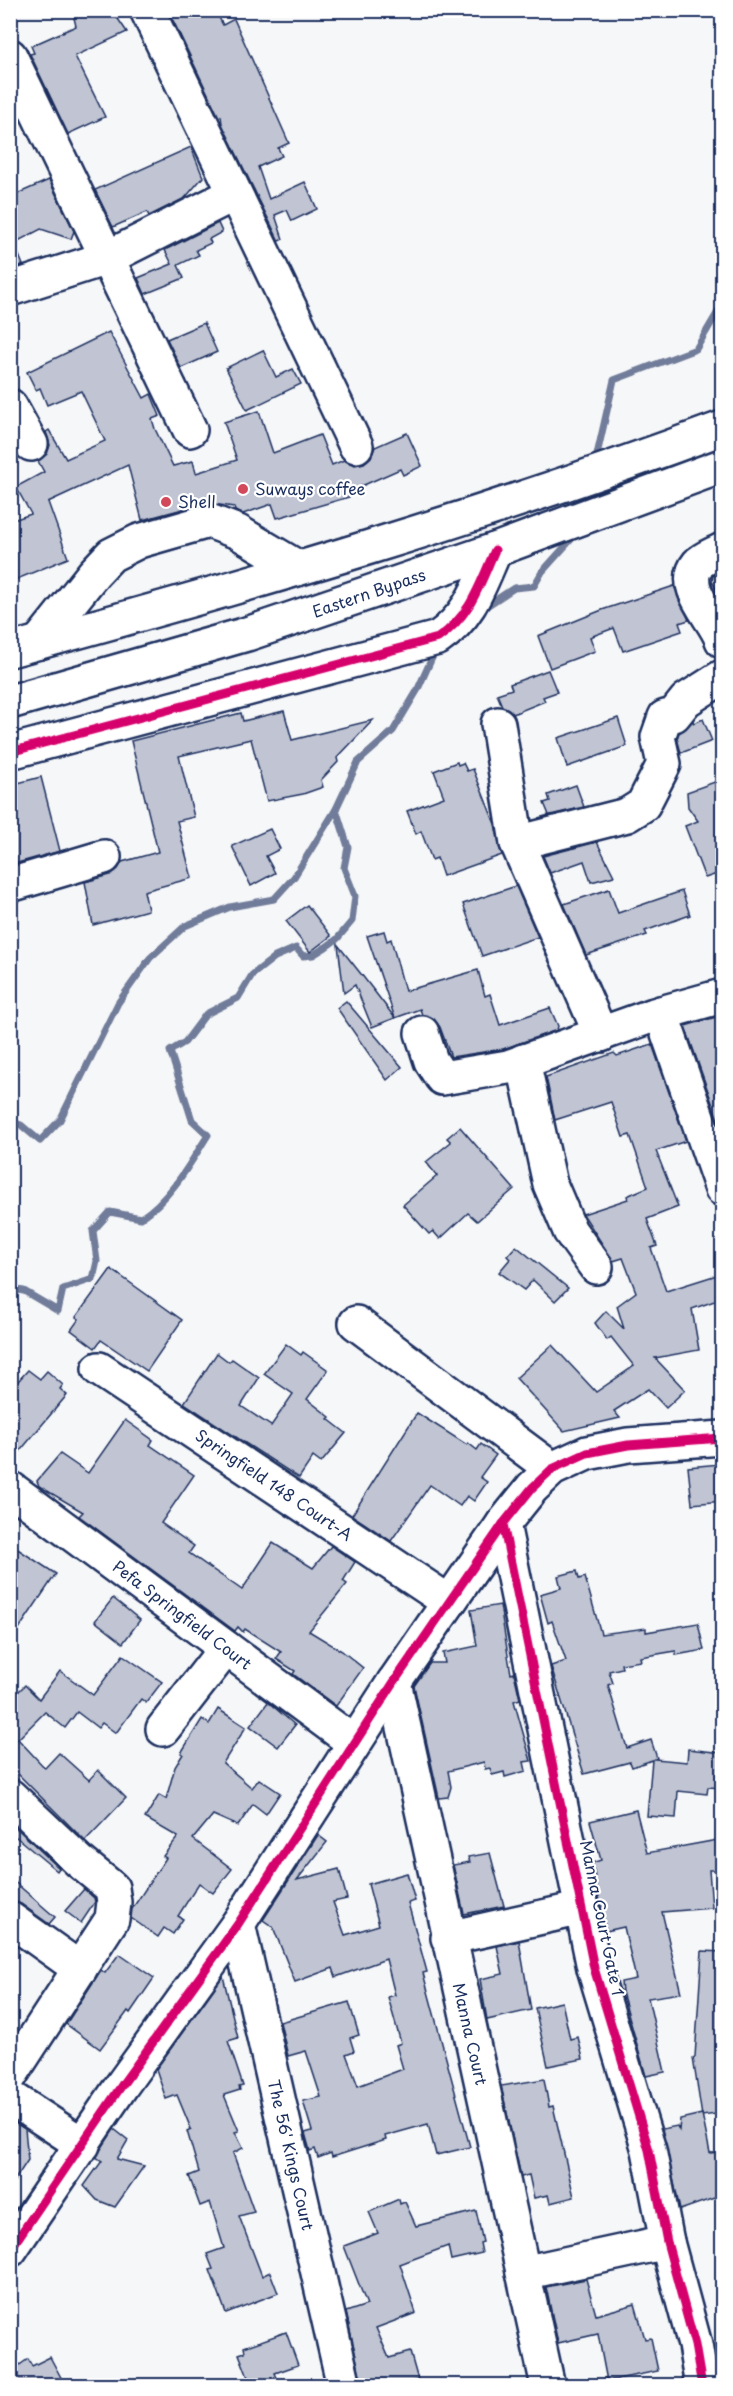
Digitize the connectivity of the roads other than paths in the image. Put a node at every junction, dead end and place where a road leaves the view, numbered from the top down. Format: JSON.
{"nodes":[{"id":1,"x":147,"y":10,"type":"edge"},
{"id":2,"x":10,"y":56,"type":"edge"},
{"id":3,"x":234,"y":194,"type":"junction"},
{"id":4,"x":107,"y":258,"type":"junction"},
{"id":5,"x":10,"y":289,"type":"edge"},
{"id":6,"x":10,"y":406,"type":"edge"},
{"id":7,"x":723,"y":428,"type":"edge"},
{"id":8,"x":190,"y":430,"type":"dead end"},
{"id":9,"x":31,"y":444,"type":"dead end"},
{"id":10,"x":356,"y":446,"type":"dead end"},
{"id":11,"x":723,"y":466,"type":"edge"},
{"id":12,"x":495,"y":550,"type":"junction"},
{"id":13,"x":723,"y":550,"type":"edge"},
{"id":14,"x":297,"y":567,"type":"junction"},
{"id":15,"x":722,"y":635,"type":"edge"},
{"id":16,"x":25,"y":646,"type":"edge"},
{"id":17,"x":723,"y":677,"type":"edge"},
{"id":18,"x":10,"y":702,"type":"edge"},
{"id":19,"x":498,"y":724,"type":"dead end"},
{"id":20,"x":10,"y":752,"type":"edge"},
{"id":21,"x":517,"y":843,"type":"junction"},
{"id":22,"x":104,"y":857,"type":"dead end"},
{"id":23,"x":10,"y":885,"type":"edge"},
{"id":24,"x":723,"y":996,"type":"edge"},
{"id":25,"x":661,"y":1013,"type":"junction"},
{"id":26,"x":422,"y":1032,"type":"dead end"},
{"id":27,"x":601,"y":1035,"type":"junction"},
{"id":28,"x":523,"y":1061,"type":"junction"},
{"id":29,"x":723,"y":1189,"type":"edge"},
{"id":30,"x":596,"y":1267,"type":"dead end"},
{"id":31,"x":356,"y":1323,"type":"dead end"},
{"id":32,"x":99,"y":1369,"type":"dead end"},
{"id":33,"x":723,"y":1438,"type":"edge"},
{"id":34,"x":552,"y":1469,"type":"junction"},
{"id":35,"x":10,"y":1488,"type":"edge"},
{"id":36,"x":503,"y":1524,"type":"junction"},
{"id":37,"x":449,"y":1602,"type":"junction"},
{"id":38,"x":226,"y":1648,"type":"junction"},
{"id":39,"x":394,"y":1682,"type":"junction"},
{"id":40,"x":163,"y":1729,"type":"dead end"},
{"id":41,"x":353,"y":1742,"type":"junction"},
{"id":42,"x":10,"y":1796,"type":"edge"},
{"id":43,"x":583,"y":1908,"type":"junction"},
{"id":44,"x":10,"y":1919,"type":"edge"},
{"id":45,"x":238,"y":1924,"type":"junction"},
{"id":46,"x":448,"y":1938,"type":"junction"},
{"id":47,"x":80,"y":1969,"type":"junction"},
{"id":48,"x":10,"y":2076,"type":"edge"},
{"id":49,"x":10,"y":2097,"type":"edge"},
{"id":50,"x":83,"y":2145,"type":"junction"},
{"id":51,"x":667,"y":2242,"type":"junction"},
{"id":52,"x":10,"y":2250,"type":"edge"},
{"id":53,"x":523,"y":2273,"type":"junction"},
{"id":54,"x":344,"y":2385,"type":"edge"},
{"id":55,"x":548,"y":2385,"type":"edge"},
{"id":56,"x":702,"y":2385,"type":"edge"}],
"edges":[{"from":1,"to":3,"type":"street"},
{"from":2,"to":4,"type":"street"},
{"from":3,"to":4,"type":"street"},
{"from":3,"to":10,"type":"street"},
{"from":4,"to":5,"type":"street"},
{"from":4,"to":8,"type":"street"},
{"from":6,"to":9,"type":"street"},
{"from":7,"to":14,"type":"street"},
{"from":11,"to":12,"type":"street","name":"Eastern Bypass"},
{"from":12,"to":18,"type":"street","name":"Eastern Bypass"},
{"from":12,"to":20,"type":"street"},
{"from":13,"to":15,"type":"street"},
{"from":14,"to":16,"type":"street"},
{"from":14,"to":16,"type":"street"},
{"from":17,"to":21,"type":"street"},
{"from":19,"to":21,"type":"street"},
{"from":21,"to":27,"type":"street"},
{"from":22,"to":23,"type":"street"},
{"from":24,"to":25,"type":"street"},
{"from":25,"to":27,"type":"street"},
{"from":25,"to":29,"type":"street"},
{"from":26,"to":28,"type":"street"},
{"from":27,"to":28,"type":"street"},
{"from":28,"to":30,"type":"street"},
{"from":31,"to":34,"type":"street"},
{"from":32,"to":37,"type":"street","name":"Springfield 148 Court-A"},
{"from":33,"to":34,"type":"street"},
{"from":34,"to":36,"type":"street"},
{"from":35,"to":38,"type":"street","name":"Pefa Springfield Court"},
{"from":36,"to":37,"type":"street"},
{"from":36,"to":43,"type":"street","name":"Manna Court Gate 1"},
{"from":37,"to":39,"type":"street"},
{"from":38,"to":40,"type":"street"},
{"from":38,"to":41,"type":"street","name":"Pefa Springfield Court"},
{"from":39,"to":41,"type":"street"},
{"from":39,"to":46,"type":"street","name":"Manna Court"},
{"from":41,"to":45,"type":"street"},
{"from":42,"to":47,"type":"street"},
{"from":43,"to":46,"type":"street"},
{"from":43,"to":51,"type":"street","name":"Manna Court Gate 1"},
{"from":44,"to":47,"type":"street"},
{"from":45,"to":50,"type":"street"},
{"from":45,"to":54,"type":"street","name":"The 56' Kings Court"},
{"from":46,"to":53,"type":"street","name":"Manna Court"},
{"from":47,"to":48,"type":"street"},
{"from":49,"to":50,"type":"street"},
{"from":50,"to":52,"type":"street"},
{"from":51,"to":53,"type":"street"},
{"from":51,"to":56,"type":"street","name":"Manna Court Gate 1"},
{"from":53,"to":55,"type":"street","name":"Manna Court"}]}
